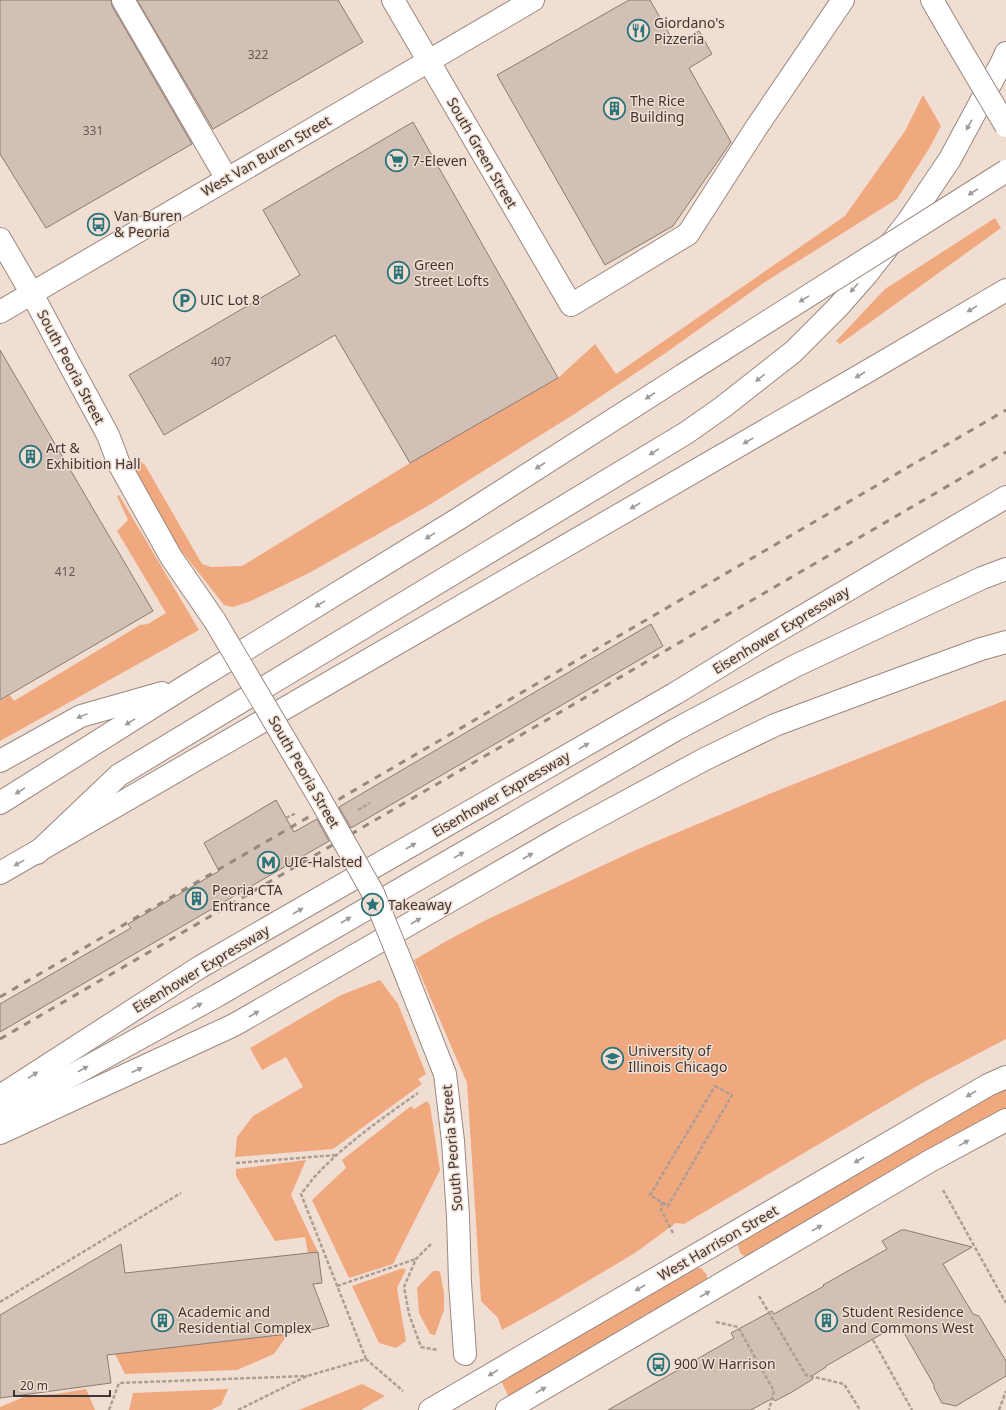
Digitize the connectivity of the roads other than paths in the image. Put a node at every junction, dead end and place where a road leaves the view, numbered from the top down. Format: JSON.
{"nodes":[{"id":1,"x":124,"y":0,"type":"edge"},
{"id":2,"x":393,"y":0,"type":"edge"},
{"id":3,"x":533,"y":0,"type":"edge"},
{"id":4,"x":843,"y":0,"type":"edge"},
{"id":5,"x":932,"y":0,"type":"edge"},
{"id":6,"x":1006,"y":53,"type":"edge"},
{"id":7,"x":428,"y":61,"type":"junction"},
{"id":8,"x":1006,"y":126,"type":"edge"},
{"id":9,"x":1006,"y":171,"type":"edge"},
{"id":10,"x":227,"y":178,"type":"junction"},
{"id":11,"x":0,"y":239,"type":"edge"},
{"id":12,"x":1006,"y":290,"type":"edge"},
{"id":13,"x":32,"y":294,"type":"junction"},
{"id":14,"x":0,"y":312,"type":"edge"},
{"id":15,"x":1006,"y":497,"type":"edge"},
{"id":16,"x":1006,"y":569,"type":"edge"},
{"id":17,"x":1006,"y":642,"type":"edge"},
{"id":18,"x":1006,"y":649,"type":"edge"},
{"id":19,"x":981,"y":650,"type":"junction"},
{"id":20,"x":186,"y":686,"type":"junction"},
{"id":21,"x":0,"y":761,"type":"edge"},
{"id":22,"x":0,"y":803,"type":"edge"},
{"id":23,"x":37,"y":853,"type":"junction"},
{"id":24,"x":0,"y":873,"type":"edge"},
{"id":25,"x":1006,"y":1077,"type":"edge"},
{"id":26,"x":0,"y":1096,"type":"edge"},
{"id":27,"x":0,"y":1115,"type":"edge"},
{"id":28,"x":1006,"y":1120,"type":"edge"},
{"id":29,"x":0,"y":1133,"type":"edge"},
{"id":30,"x":466,"y":1354,"type":"road end"},
{"id":31,"x":430,"y":1410,"type":"edge"},
{"id":32,"x":507,"y":1410,"type":"edge"}],
"edges":[{"from":1,"to":10,"type":"main road"},
{"from":2,"to":7,"type":"main road","name":"South Green Street"},
{"from":3,"to":7,"type":"main road","name":"West Van Buren Street"},
{"from":4,"to":7,"type":"main road","name":"South Green Street"},
{"from":5,"to":8,"type":"main road","bridge":true},
{"from":6,"to":23,"type":"main road","one_way":true},
{"from":7,"to":10,"type":"main road","name":"West Van Buren Street"},
{"from":9,"to":20,"type":"main road","one_way":true,"bridge":true},
{"from":10,"to":13,"type":"main road","name":"West Van Buren Street"},
{"from":11,"to":13,"type":"main road","name":"South Peoria Street"},
{"from":12,"to":23,"type":"main road","one_way":true},
{"from":13,"to":14,"type":"main road","name":"West Van Buren Street"},
{"from":13,"to":30,"type":"main road","name":"South Peoria Street","bridge":true},
{"from":26,"to":15,"type":"main road","name":"Eisenhower Expressway","one_way":true},
{"from":27,"to":16,"type":"main road","one_way":true},
{"from":17,"to":19,"type":"main road"},
{"from":18,"to":19,"type":"main road"},
{"from":29,"to":19,"type":"main road","one_way":true},
{"from":20,"to":21,"type":"main road","one_way":true},
{"from":20,"to":22,"type":"main road","one_way":true},
{"from":23,"to":24,"type":"main road","one_way":true},
{"from":25,"to":31,"type":"main road","name":"West Harrison Street","one_way":true},
{"from":32,"to":28,"type":"main road","one_way":true}]}
